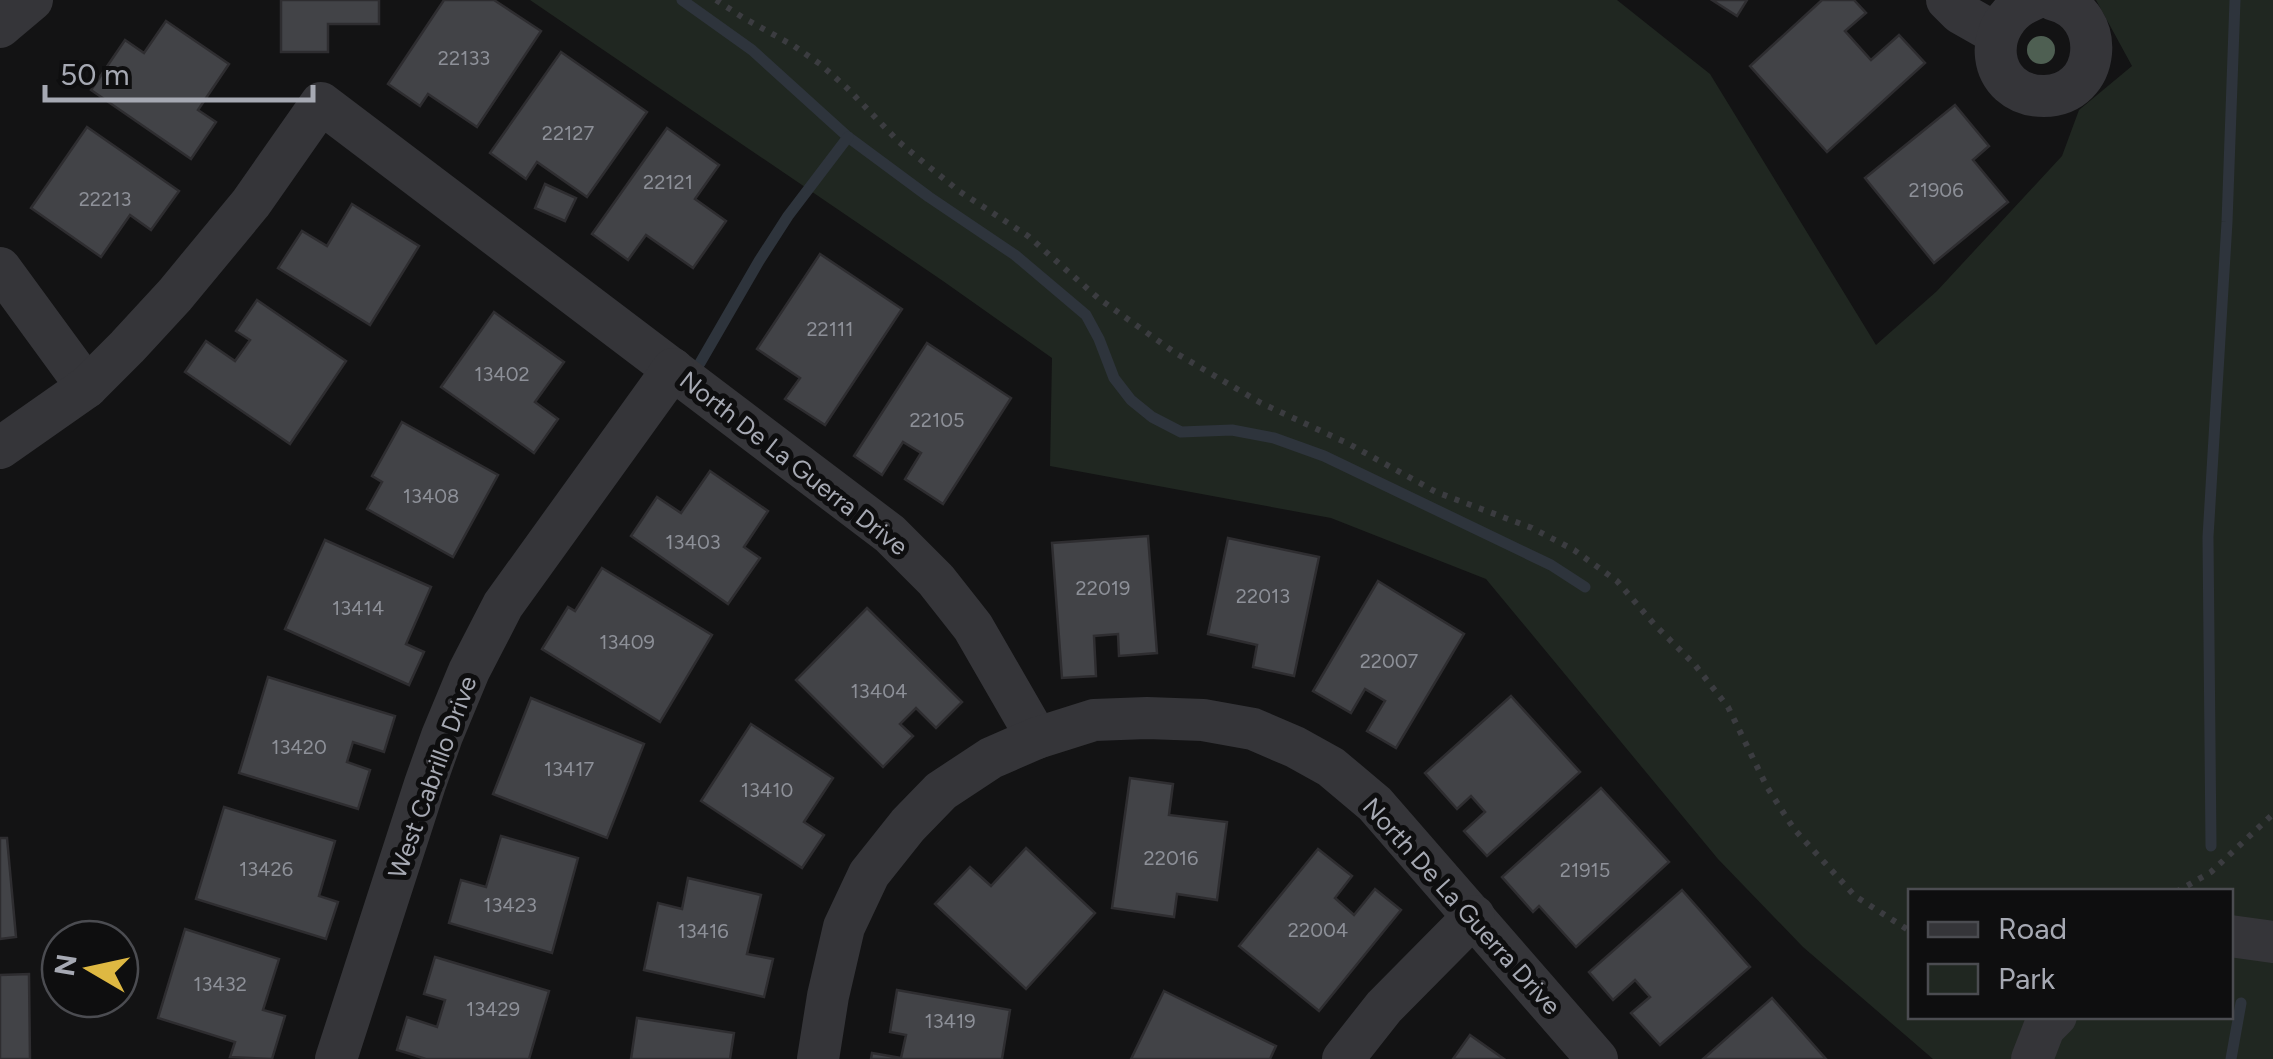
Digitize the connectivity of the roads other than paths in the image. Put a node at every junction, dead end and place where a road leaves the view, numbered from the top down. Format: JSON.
{"nodes":[{"id":1,"x":32,"y":0,"type":"edge"},
{"id":2,"x":1947,"y":0,"type":"edge"},
{"id":3,"x":2032,"y":0,"type":"edge"},
{"id":4,"x":2054,"y":0,"type":"edge"},
{"id":5,"x":0,"y":27,"type":"edge"},
{"id":6,"x":1997,"y":34,"type":"junction"},
{"id":7,"x":0,"y":268,"type":"edge"},
{"id":8,"x":673,"y":369,"type":"junction"},
{"id":9,"x":87,"y":387,"type":"junction"},
{"id":10,"x":0,"y":448,"type":"edge"},
{"id":11,"x":1037,"y":738,"type":"junction"},
{"id":12,"x":1474,"y":916,"type":"junction"},
{"id":13,"x":2053,"y":1019,"type":"edge"},
{"id":14,"x":336,"y":1059,"type":"edge"},
{"id":15,"x":818,"y":1059,"type":"edge"},
{"id":16,"x":1343,"y":1059,"type":"edge"},
{"id":17,"x":1597,"y":1059,"type":"edge"},
{"id":18,"x":2032,"y":1059,"type":"edge"}],
"edges":[{"from":1,"to":5,"type":"street"},
{"from":2,"to":6,"type":"street"},
{"from":3,"to":6,"type":"street"},
{"from":4,"to":6,"type":"street"},
{"from":7,"to":9,"type":"street"},
{"from":8,"to":9,"type":"street","name":"North De La Guerra Drive"},
{"from":8,"to":11,"type":"street","name":"North De La Guerra Drive"},
{"from":8,"to":14,"type":"street","name":"West Cabrillo Drive"},
{"from":9,"to":10,"type":"street"},
{"from":11,"to":12,"type":"street","name":"North De La Guerra Drive"},
{"from":11,"to":15,"type":"street"},
{"from":12,"to":16,"type":"street"},
{"from":12,"to":17,"type":"street","name":"North De La Guerra Drive"},
{"from":13,"to":18,"type":"street"}]}
